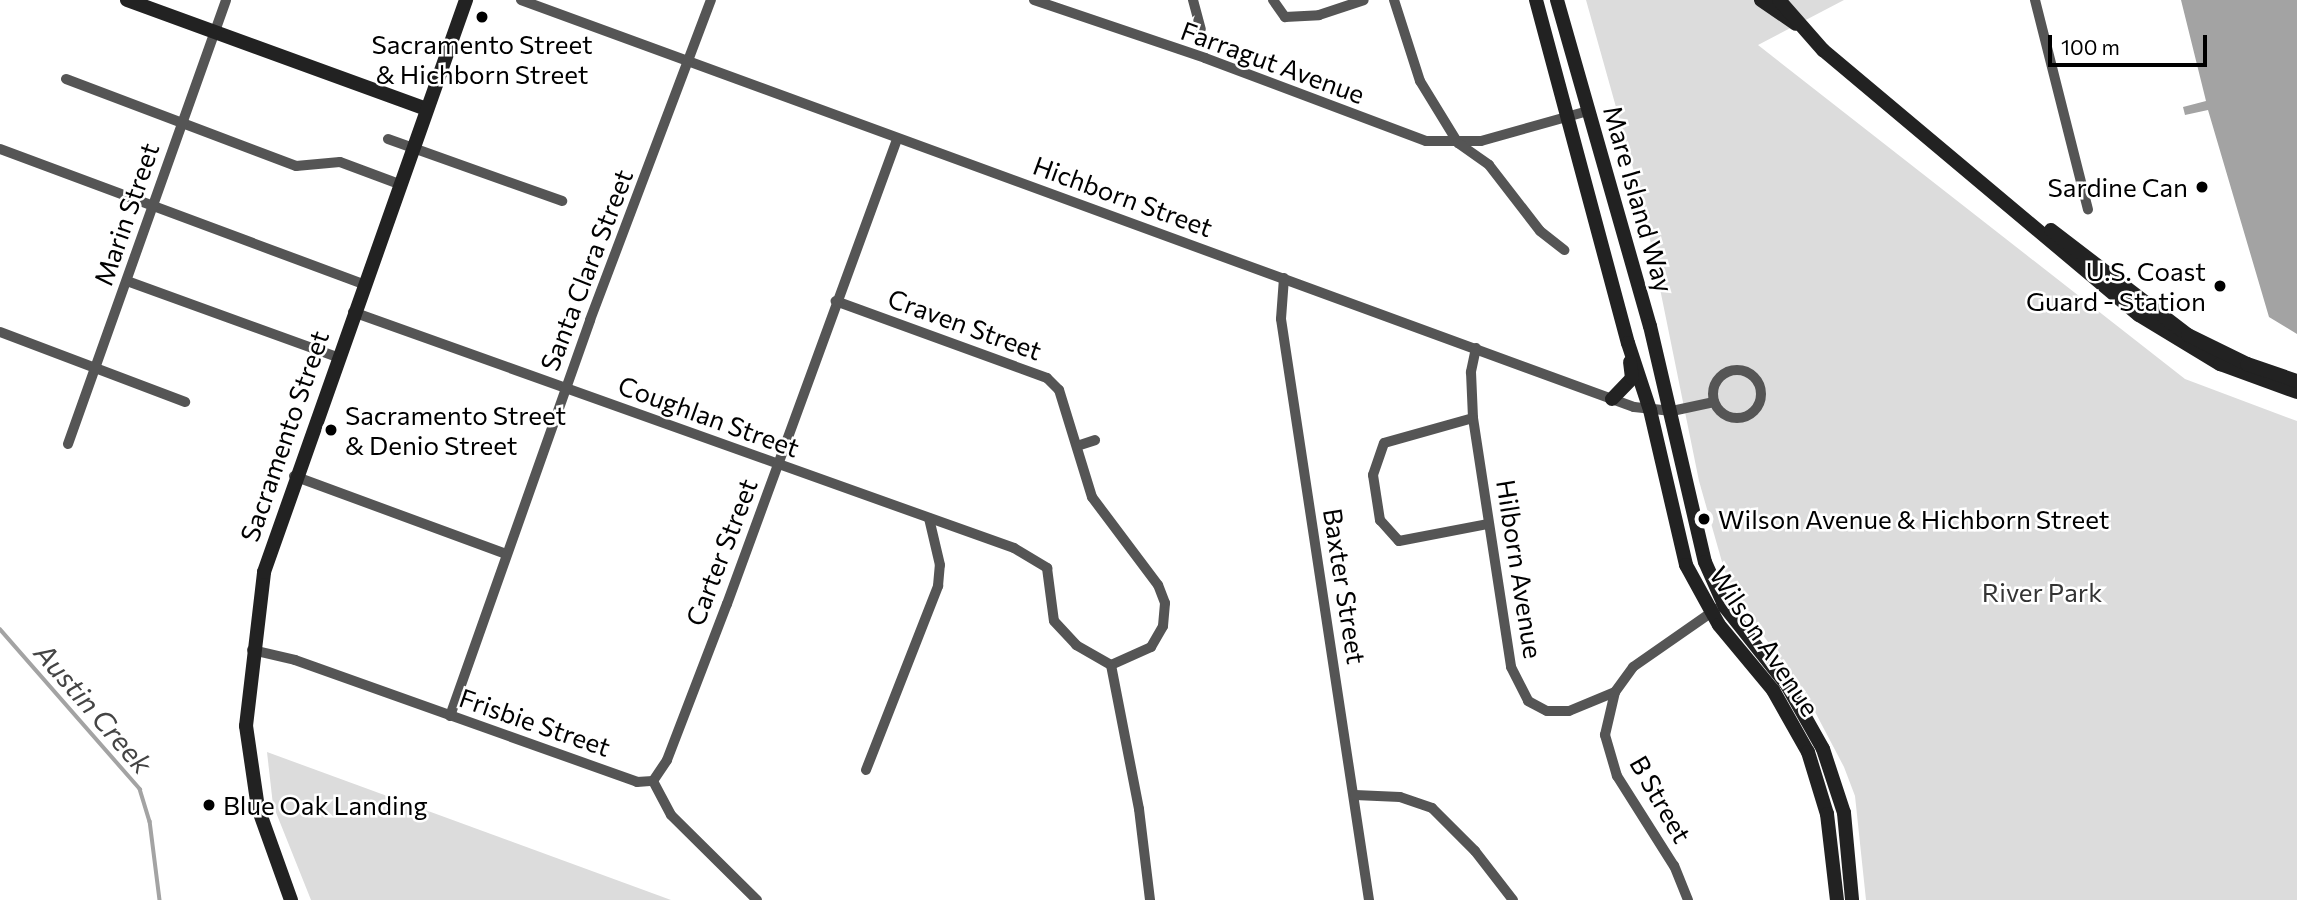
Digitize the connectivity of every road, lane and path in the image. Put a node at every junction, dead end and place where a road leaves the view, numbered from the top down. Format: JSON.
{"nodes":[{"id":1,"x":127,"y":0,"type":"edge"},
{"id":2,"x":226,"y":0,"type":"edge"},
{"id":3,"x":466,"y":0,"type":"edge"},
{"id":4,"x":521,"y":0,"type":"edge"},
{"id":5,"x":711,"y":0,"type":"edge"},
{"id":6,"x":1034,"y":0,"type":"edge"},
{"id":7,"x":1193,"y":0,"type":"edge"},
{"id":8,"x":1273,"y":0,"type":"edge"},
{"id":9,"x":1364,"y":0,"type":"edge"},
{"id":10,"x":1394,"y":0,"type":"edge"},
{"id":11,"x":1536,"y":0,"type":"edge"},
{"id":12,"x":1557,"y":0,"type":"edge"},
{"id":13,"x":1761,"y":0,"type":"edge"},
{"id":14,"x":1779,"y":0,"type":"edge"},
{"id":15,"x":2035,"y":0,"type":"edge"},
{"id":16,"x":1797,"y":25,"type":"junction"},
{"id":17,"x":1201,"y":29,"type":"dead end"},
{"id":18,"x":214,"y":32,"type":"junction"},
{"id":19,"x":689,"y":63,"type":"junction"},
{"id":20,"x":66,"y":79,"type":"dead end"},
{"id":21,"x":426,"y":109,"type":"junction"},
{"id":22,"x":1588,"y":111,"type":"junction"},
{"id":23,"x":1566,"y":118,"type":"junction"},
{"id":24,"x":182,"y":124,"type":"junction"},
{"id":25,"x":388,"y":139,"type":"dead end"},
{"id":26,"x":898,"y":139,"type":"junction"},
{"id":27,"x":1458,"y":143,"type":"junction"},
{"id":28,"x":413,"y":146,"type":"junction"},
{"id":29,"x":0,"y":149,"type":"edge"},
{"id":30,"x":1985,"y":182,"type":"junction"},
{"id":31,"x":399,"y":184,"type":"junction"},
{"id":32,"x":562,"y":201,"type":"dead end"},
{"id":33,"x":153,"y":206,"type":"junction"},
{"id":34,"x":2088,"y":209,"type":"dead end"},
{"id":35,"x":1564,"y":250,"type":"dead end"},
{"id":36,"x":1284,"y":278,"type":"junction"},
{"id":37,"x":127,"y":281,"type":"junction"},
{"id":38,"x":363,"y":284,"type":"junction"},
{"id":39,"x":836,"y":300,"type":"junction"},
{"id":40,"x":353,"y":312,"type":"junction"},
{"id":41,"x":0,"y":332,"type":"edge"},
{"id":42,"x":1628,"y":343,"type":"junction"},
{"id":43,"x":1476,"y":348,"type":"junction"},
{"id":44,"x":337,"y":357,"type":"junction"},
{"id":45,"x":96,"y":368,"type":"junction"},
{"id":46,"x":2297,"y":381,"type":"edge"},
{"id":47,"x":565,"y":389,"type":"junction"},
{"id":48,"x":2297,"y":392,"type":"edge"},
{"id":49,"x":1612,"y":399,"type":"junction"},
{"id":50,"x":185,"y":402,"type":"dead end"},
{"id":51,"x":1714,"y":402,"type":"junction"},
{"id":52,"x":1650,"y":410,"type":"junction"},
{"id":53,"x":1672,"y":411,"type":"junction"},
{"id":54,"x":1473,"y":418,"type":"junction"},
{"id":55,"x":1096,"y":440,"type":"dead end"},
{"id":56,"x":68,"y":444,"type":"dead end"},
{"id":57,"x":1077,"y":446,"type":"junction"},
{"id":58,"x":779,"y":465,"type":"junction"},
{"id":59,"x":294,"y":476,"type":"junction"},
{"id":60,"x":929,"y":518,"type":"junction"},
{"id":61,"x":1488,"y":524,"type":"junction"},
{"id":62,"x":506,"y":554,"type":"junction"},
{"id":63,"x":1717,"y":608,"type":"junction"},
{"id":64,"x":252,"y":650,"type":"junction"},
{"id":65,"x":1111,"y":665,"type":"junction"},
{"id":66,"x":1615,"y":692,"type":"junction"},
{"id":67,"x":450,"y":716,"type":"junction"},
{"id":68,"x":866,"y":770,"type":"dead end"},
{"id":69,"x":653,"y":781,"type":"junction"},
{"id":70,"x":1355,"y":795,"type":"junction"},
{"id":71,"x":290,"y":900,"type":"edge"},
{"id":72,"x":757,"y":900,"type":"edge"},
{"id":73,"x":1150,"y":900,"type":"edge"},
{"id":74,"x":1369,"y":900,"type":"edge"},
{"id":75,"x":1513,"y":900,"type":"edge"},
{"id":76,"x":1688,"y":900,"type":"edge"},
{"id":77,"x":1837,"y":900,"type":"edge"},
{"id":78,"x":1852,"y":900,"type":"edge"}],
"edges":[{"from":1,"to":18,"type":"main road"},
{"from":2,"to":18,"type":"street","name":"Marin Street"},
{"from":3,"to":21,"type":"main road","name":"Sacramento Street"},
{"from":4,"to":19,"type":"street","name":"Hichborn Street"},
{"from":5,"to":19,"type":"street","name":"Santa Clara Street"},
{"from":6,"to":27,"type":"street","name":"Farragut Avenue"},
{"from":7,"to":17,"type":"street"},
{"from":8,"to":9,"type":"street"},
{"from":10,"to":27,"type":"street"},
{"from":11,"to":23,"type":"main road","name":"Mare Island Way"},
{"from":12,"to":22,"type":"main road","name":"Mare Island Way"},
{"from":13,"to":16,"type":"main road"},
{"from":14,"to":16,"type":"main road"},
{"from":15,"to":34,"type":"street"},
{"from":16,"to":30,"type":"main road"},
{"from":18,"to":21,"type":"main road"},
{"from":18,"to":24,"type":"street","name":"Marin Street"},
{"from":19,"to":26,"type":"street","name":"Hichborn Street"},
{"from":19,"to":47,"type":"street","name":"Santa Clara Street"},
{"from":20,"to":24,"type":"street"},
{"from":21,"to":28,"type":"main road","name":"Sacramento Street"},
{"from":22,"to":23,"type":"street"},
{"from":22,"to":53,"type":"main road","name":"Mare Island Way"},
{"from":23,"to":27,"type":"street"},
{"from":23,"to":42,"type":"main road","name":"Mare Island Way"},
{"from":24,"to":31,"type":"street"},
{"from":24,"to":33,"type":"street","name":"Marin Street"},
{"from":25,"to":28,"type":"street"},
{"from":26,"to":36,"type":"street","name":"Hichborn Street"},
{"from":26,"to":39,"type":"street","name":"Carter Street"},
{"from":27,"to":35,"type":"street"},
{"from":28,"to":31,"type":"main road","name":"Sacramento Street"},
{"from":28,"to":32,"type":"street"},
{"from":29,"to":33,"type":"street"},
{"from":30,"to":46,"type":"main road"},
{"from":30,"to":48,"type":"main road"},
{"from":31,"to":38,"type":"main road","name":"Sacramento Street"},
{"from":33,"to":37,"type":"street","name":"Marin Street"},
{"from":33,"to":38,"type":"street"},
{"from":36,"to":43,"type":"street","name":"Hichborn Street"},
{"from":36,"to":70,"type":"street","name":"Baxter Street"},
{"from":37,"to":44,"type":"street"},
{"from":37,"to":45,"type":"street","name":"Marin Street"},
{"from":38,"to":40,"type":"main road","name":"Sacramento Street"},
{"from":39,"to":57,"type":"street","name":"Craven Street"},
{"from":39,"to":58,"type":"street","name":"Carter Street"},
{"from":40,"to":44,"type":"main road","name":"Sacramento Street"},
{"from":40,"to":47,"type":"street","name":"Coughlan Street"},
{"from":41,"to":45,"type":"street"},
{"from":42,"to":49,"type":"main road"},
{"from":42,"to":52,"type":"main road","name":"Mare Island Way"},
{"from":43,"to":49,"type":"street","name":"Hichborn Street"},
{"from":43,"to":54,"type":"street","name":"Hilborn Avenue"},
{"from":44,"to":59,"type":"main road","name":"Sacramento Street"},
{"from":45,"to":50,"type":"street"},
{"from":45,"to":56,"type":"street","name":"Marin Street"},
{"from":47,"to":58,"type":"street","name":"Coughlan Street"},
{"from":47,"to":62,"type":"street","name":"Santa Clara Street"},
{"from":49,"to":52,"type":"street","name":"Hichborn Street"},
{"from":51,"to":51,"type":"street"},
{"from":51,"to":53,"type":"street","name":"Hichborn Street"},
{"from":52,"to":53,"type":"street","name":"Hichborn Street"},
{"from":52,"to":63,"type":"main road","name":"Wilson Avenue"},
{"from":53,"to":63,"type":"main road","name":"Wilson Avenue"},
{"from":54,"to":61,"type":"street","name":"Hilborn Avenue"},
{"from":54,"to":61,"type":"street"},
{"from":55,"to":57,"type":"street"},
{"from":57,"to":65,"type":"street","name":"Craven Street"},
{"from":58,"to":60,"type":"street","name":"Coughlan Street"},
{"from":58,"to":69,"type":"street","name":"Carter Street"},
{"from":59,"to":62,"type":"street"},
{"from":59,"to":64,"type":"main road","name":"Sacramento Street"},
{"from":60,"to":65,"type":"street","name":"Coughlan Street"},
{"from":60,"to":68,"type":"street"},
{"from":61,"to":66,"type":"street","name":"Hilborn Avenue"},
{"from":62,"to":67,"type":"street","name":"Santa Clara Street"},
{"from":63,"to":66,"type":"street","name":"B Street"},
{"from":63,"to":77,"type":"main road","name":"Wilson Avenue"},
{"from":63,"to":78,"type":"main road","name":"Wilson Avenue"},
{"from":64,"to":67,"type":"street","name":"Frisbie Street"},
{"from":64,"to":71,"type":"main road","name":"Sacramento Street"},
{"from":65,"to":73,"type":"street"},
{"from":66,"to":76,"type":"street","name":"B Street"},
{"from":67,"to":69,"type":"street","name":"Frisbie Street"},
{"from":69,"to":72,"type":"street"},
{"from":70,"to":74,"type":"street","name":"Baxter Street"},
{"from":70,"to":75,"type":"street"}]}
